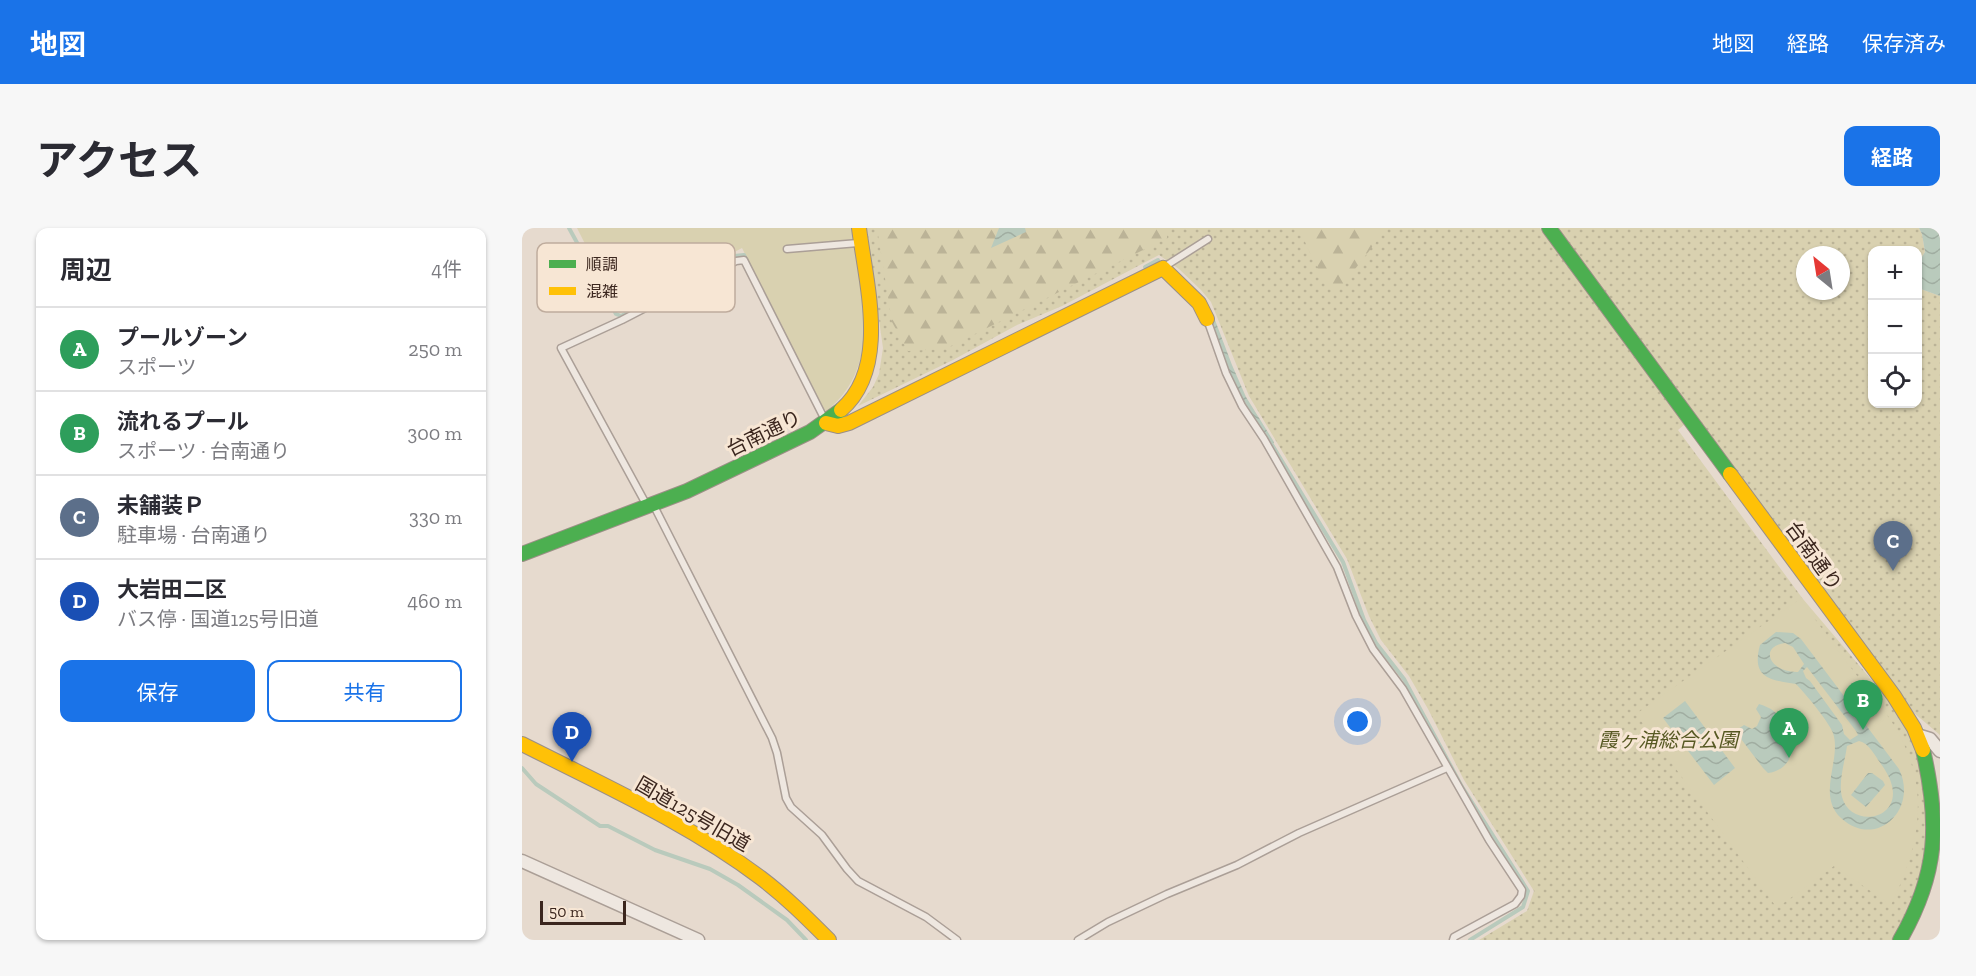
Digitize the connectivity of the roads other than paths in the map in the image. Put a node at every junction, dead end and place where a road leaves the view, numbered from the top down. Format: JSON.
{"nodes":[{"id":1,"x":859,"y":228,"type":"edge"},
{"id":2,"x":1549,"y":228,"type":"edge"},
{"id":3,"x":1208,"y":239,"type":"dead end"},
{"id":4,"x":861,"y":243,"type":"junction"},
{"id":5,"x":787,"y":249,"type":"dead end"},
{"id":6,"x":735,"y":262,"type":"edge"},
{"id":7,"x":1163,"y":268,"type":"junction"},
{"id":8,"x":637,"y":312,"type":"edge"},
{"id":9,"x":1207,"y":319,"type":"joint"},
{"id":10,"x":826,"y":423,"type":"junction"},
{"id":11,"x":650,"y":505,"type":"junction"},
{"id":12,"x":522,"y":554,"type":"edge"},
{"id":13,"x":1917,"y":735,"type":"junction"},
{"id":14,"x":522,"y":744,"type":"edge"},
{"id":15,"x":1940,"y":751,"type":"edge"},
{"id":16,"x":1447,"y":768,"type":"junction"},
{"id":17,"x":1935,"y":770,"type":"edge"},
{"id":18,"x":522,"y":861,"type":"edge"},
{"id":19,"x":698,"y":940,"type":"edge"},
{"id":20,"x":829,"y":940,"type":"edge"},
{"id":21,"x":957,"y":940,"type":"edge"},
{"id":22,"x":1078,"y":940,"type":"edge"},
{"id":23,"x":1452,"y":940,"type":"edge"},
{"id":24,"x":1900,"y":940,"type":"edge"}],
"edges":[{"from":1,"to":4,"type":"street","name":"台南通り"},
{"from":2,"to":13,"type":"street","name":"台南通り"},
{"from":3,"to":7,"type":"lane"},
{"from":4,"to":5,"type":"lane"},
{"from":4,"to":10,"type":"street","name":"台南通り"},
{"from":6,"to":10,"type":"lane"},
{"from":7,"to":9,"type":"street"},
{"from":7,"to":10,"type":"street"},
{"from":8,"to":11,"type":"lane"},
{"from":9,"to":16,"type":"lane"},
{"from":10,"to":11,"type":"street","name":"台南通り"},
{"from":11,"to":12,"type":"street","name":"台南通り"},
{"from":11,"to":21,"type":"lane"},
{"from":13,"to":15,"type":"street"},
{"from":13,"to":17,"type":"street","name":"台南通り"},
{"from":14,"to":20,"type":"street","name":"国道125号旧道"},
{"from":16,"to":22,"type":"lane"},
{"from":16,"to":23,"type":"lane"},
{"from":17,"to":24,"type":"street","name":"台南通り"},
{"from":18,"to":19,"type":"street"}]}
